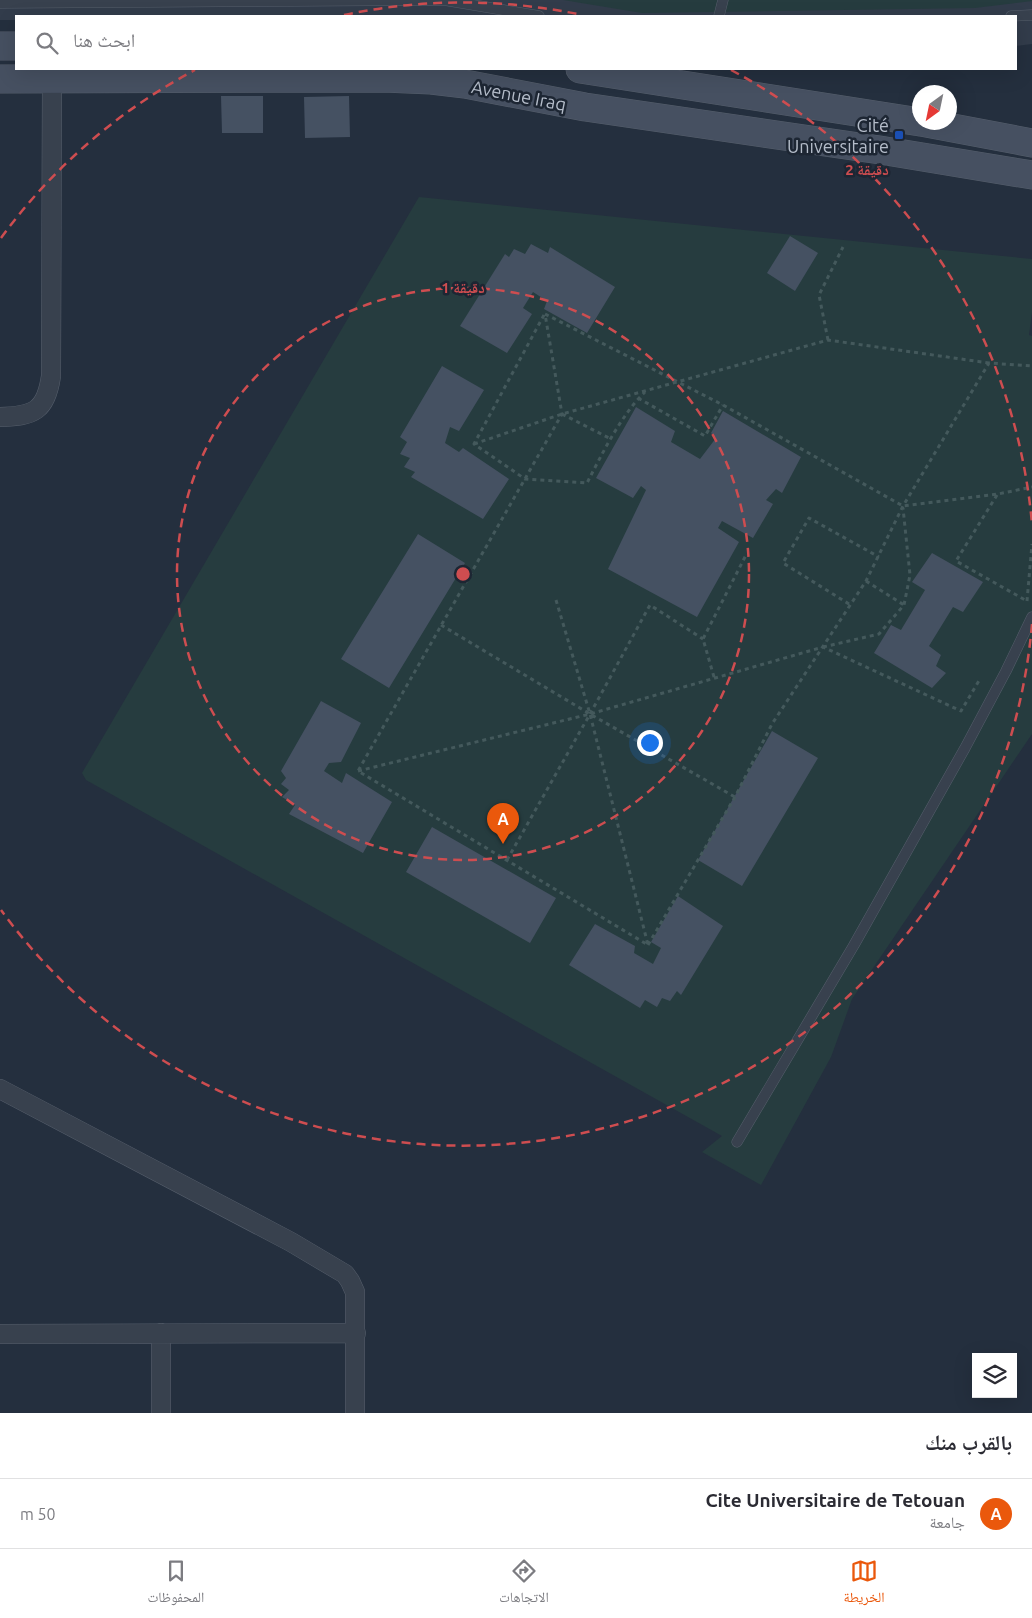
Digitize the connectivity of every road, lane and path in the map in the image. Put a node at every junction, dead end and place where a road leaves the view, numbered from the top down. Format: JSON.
{"nodes":[{"id":1,"x":723,"y":0,"type":"edge"},
{"id":2,"x":0,"y":3,"type":"edge"},
{"id":3,"x":533,"y":15,"type":"edge"},
{"id":4,"x":719,"y":15,"type":"edge"},
{"id":5,"x":1032,"y":15,"type":"edge"},
{"id":6,"x":1017,"y":16,"type":"edge"},
{"id":7,"x":0,"y":46,"type":"edge"},
{"id":8,"x":15,"y":46,"type":"edge"},
{"id":9,"x":586,"y":70,"type":"edge"},
{"id":10,"x":52,"y":79,"type":"junction"},
{"id":11,"x":0,"y":80,"type":"edge"},
{"id":12,"x":912,"y":121,"type":"edge"},
{"id":13,"x":957,"y":129,"type":"edge"},
{"id":14,"x":1032,"y":142,"type":"edge"},
{"id":15,"x":1032,"y":175,"type":"edge"},
{"id":16,"x":843,"y":247,"type":"dead end"},
{"id":17,"x":544,"y":314,"type":"junction"},
{"id":18,"x":828,"y":340,"type":"junction"},
{"id":19,"x":989,"y":363,"type":"junction"},
{"id":20,"x":1032,"y":366,"type":"edge"},
{"id":21,"x":677,"y":382,"type":"junction"},
{"id":22,"x":646,"y":391,"type":"junction"},
{"id":23,"x":638,"y":398,"type":"junction"},
{"id":24,"x":723,"y":405,"type":"junction"},
{"id":25,"x":562,"y":414,"type":"junction"},
{"id":26,"x":0,"y":417,"type":"edge"},
{"id":27,"x":611,"y":439,"type":"junction"},
{"id":28,"x":474,"y":444,"type":"junction"},
{"id":29,"x":525,"y":479,"type":"junction"},
{"id":30,"x":1032,"y":486,"type":"edge"},
{"id":31,"x":998,"y":494,"type":"junction"},
{"id":32,"x":903,"y":506,"type":"junction"},
{"id":33,"x":1032,"y":544,"type":"edge"},
{"id":34,"x":746,"y":555,"type":"dead end"},
{"id":35,"x":879,"y":557,"type":"junction"},
{"id":36,"x":866,"y":581,"type":"junction"},
{"id":37,"x":556,"y":600,"type":"dead end"},
{"id":38,"x":849,"y":604,"type":"junction"},
{"id":39,"x":904,"y":605,"type":"junction"},
{"id":40,"x":1032,"y":617,"type":"edge"},
{"id":41,"x":441,"y":625,"type":"junction"},
{"id":42,"x":703,"y":639,"type":"junction"},
{"id":43,"x":823,"y":647,"type":"junction"},
{"id":44,"x":714,"y":677,"type":"junction"},
{"id":45,"x":981,"y":677,"type":"dead end"},
{"id":46,"x":590,"y":714,"type":"junction"},
{"id":47,"x":358,"y":771,"type":"junction"},
{"id":48,"x":736,"y":797,"type":"junction"},
{"id":49,"x":507,"y":860,"type":"junction"},
{"id":50,"x":648,"y":945,"type":"junction"},
{"id":51,"x":0,"y":1089,"type":"edge"},
{"id":52,"x":737,"y":1142,"type":"dead end"},
{"id":53,"x":161,"y":1333,"type":"junction"},
{"id":54,"x":356,"y":1333,"type":"junction"},
{"id":55,"x":0,"y":1334,"type":"edge"},
{"id":56,"x":161,"y":1413,"type":"edge"},
{"id":57,"x":355,"y":1413,"type":"edge"}],
"edges":[{"from":1,"to":4,"type":"lane"},
{"from":2,"to":3,"type":"lane"},
{"from":5,"to":6,"type":"lane"},
{"from":7,"to":8,"type":"street"},
{"from":9,"to":12,"type":"street"},
{"from":10,"to":11,"type":"street","name":"Avenue Iraq"},
{"from":10,"to":15,"type":"street","name":"Avenue Iraq"},
{"from":10,"to":26,"type":"street"},
{"from":13,"to":14,"type":"street"},
{"from":16,"to":18,"type":"path"},
{"from":17,"to":21,"type":"path"},
{"from":17,"to":25,"type":"path"},
{"from":17,"to":28,"type":"path"},
{"from":18,"to":19,"type":"path"},
{"from":18,"to":21,"type":"path"},
{"from":19,"to":20,"type":"path"},
{"from":19,"to":32,"type":"path"},
{"from":21,"to":22,"type":"path"},
{"from":21,"to":24,"type":"path"},
{"from":22,"to":23,"type":"path"},
{"from":22,"to":25,"type":"path"},
{"from":23,"to":24,"type":"path"},
{"from":23,"to":27,"type":"path"},
{"from":24,"to":32,"type":"path"},
{"from":25,"to":27,"type":"path"},
{"from":25,"to":28,"type":"path"},
{"from":25,"to":29,"type":"path"},
{"from":27,"to":29,"type":"path"},
{"from":28,"to":29,"type":"path"},
{"from":29,"to":41,"type":"path"},
{"from":30,"to":31,"type":"path"},
{"from":31,"to":32,"type":"path"},
{"from":31,"to":33,"type":"path"},
{"from":32,"to":35,"type":"path"},
{"from":32,"to":39,"type":"path"},
{"from":34,"to":42,"type":"path"},
{"from":35,"to":36,"type":"path"},
{"from":35,"to":38,"type":"path"},
{"from":36,"to":38,"type":"path"},
{"from":36,"to":39,"type":"path"},
{"from":37,"to":46,"type":"path"},
{"from":38,"to":43,"type":"path"},
{"from":39,"to":43,"type":"path"},
{"from":40,"to":52,"type":"lane"},
{"from":41,"to":46,"type":"path"},
{"from":41,"to":47,"type":"path"},
{"from":42,"to":44,"type":"path"},
{"from":42,"to":46,"type":"path"},
{"from":43,"to":44,"type":"path"},
{"from":43,"to":45,"type":"path"},
{"from":43,"to":48,"type":"path"},
{"from":44,"to":46,"type":"path"},
{"from":46,"to":47,"type":"path"},
{"from":46,"to":48,"type":"path"},
{"from":46,"to":49,"type":"path"},
{"from":46,"to":50,"type":"path"},
{"from":47,"to":49,"type":"path"},
{"from":48,"to":50,"type":"path"},
{"from":49,"to":50,"type":"path"},
{"from":51,"to":54,"type":"street"},
{"from":53,"to":54,"type":"street"},
{"from":53,"to":55,"type":"street"},
{"from":53,"to":56,"type":"street"},
{"from":54,"to":57,"type":"street"}]}
